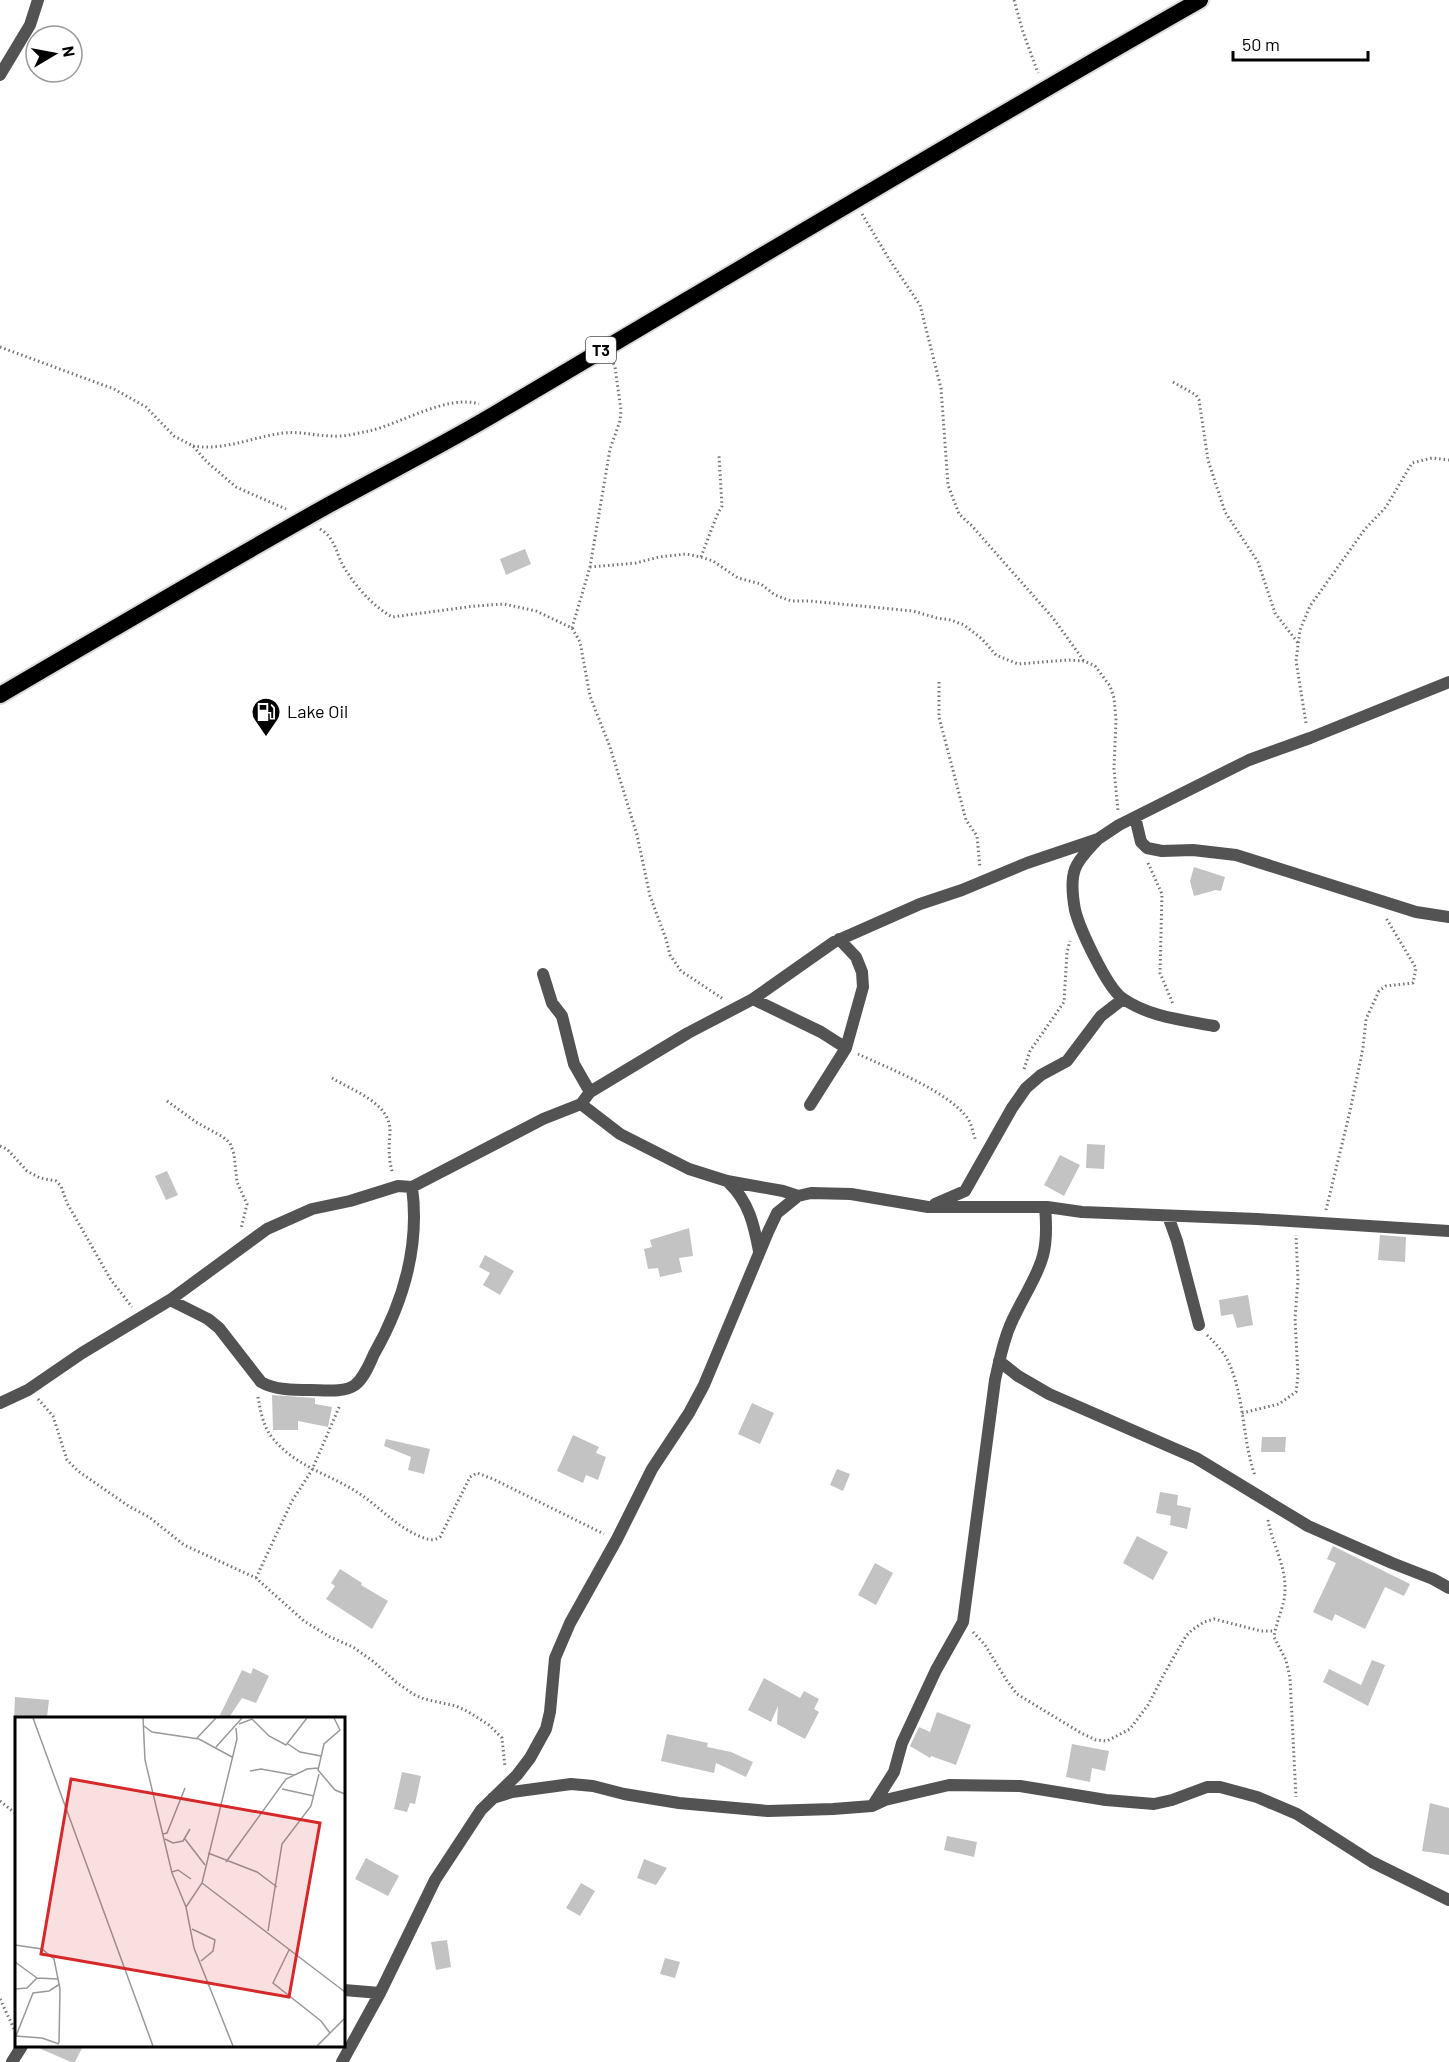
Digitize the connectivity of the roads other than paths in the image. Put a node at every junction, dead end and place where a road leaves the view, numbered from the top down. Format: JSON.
{"nodes":[{"id":1,"x":38,"y":0,"type":"edge"},
{"id":2,"x":1200,"y":0,"type":"edge"},
{"id":3,"x":0,"y":75,"type":"edge"},
{"id":4,"x":1449,"y":682,"type":"edge"},
{"id":5,"x":0,"y":695,"type":"edge"},
{"id":6,"x":1135,"y":817,"type":"junction"},
{"id":7,"x":1098,"y":839,"type":"junction"},
{"id":8,"x":1449,"y":917,"type":"edge"},
{"id":9,"x":839,"y":939,"type":"junction"},
{"id":10,"x":543,"y":974,"type":"dead end"},
{"id":11,"x":753,"y":999,"type":"junction"},
{"id":12,"x":1123,"y":999,"type":"junction"},
{"id":13,"x":1214,"y":1026,"type":"dead end"},
{"id":14,"x":846,"y":1048,"type":"junction"},
{"id":15,"x":590,"y":1092,"type":"junction"},
{"id":16,"x":581,"y":1104,"type":"junction"},
{"id":17,"x":810,"y":1105,"type":"dead end"},
{"id":18,"x":727,"y":1181,"type":"junction"},
{"id":19,"x":412,"y":1187,"type":"junction"},
{"id":20,"x":798,"y":1196,"type":"junction"},
{"id":21,"x":928,"y":1207,"type":"junction"},
{"id":22,"x":1045,"y":1207,"type":"junction"},
{"id":23,"x":1168,"y":1216,"type":"junction"},
{"id":24,"x":1449,"y":1231,"type":"edge"},
{"id":25,"x":759,"y":1251,"type":"junction"},
{"id":26,"x":170,"y":1300,"type":"junction"},
{"id":27,"x":1199,"y":1325,"type":"road end"},
{"id":28,"x":999,"y":1361,"type":"junction"},
{"id":29,"x":0,"y":1404,"type":"edge"},
{"id":30,"x":1449,"y":1588,"type":"edge"},
{"id":31,"x":493,"y":1798,"type":"junction"},
{"id":32,"x":872,"y":1806,"type":"junction"},
{"id":33,"x":1449,"y":1900,"type":"edge"},
{"id":34,"x":345,"y":1990,"type":"edge"},
{"id":35,"x":380,"y":1993,"type":"junction"},
{"id":36,"x":21,"y":2047,"type":"edge"},
{"id":37,"x":12,"y":2062,"type":"edge"},
{"id":38,"x":342,"y":2062,"type":"edge"}],
"edges":[{"from":1,"to":3,"type":"street"},
{"from":2,"to":5,"type":"highway","number":"T3"},
{"from":4,"to":6,"type":"street"},
{"from":6,"to":7,"type":"street"},
{"from":6,"to":8,"type":"street"},
{"from":7,"to":9,"type":"street"},
{"from":7,"to":12,"type":"street"},
{"from":9,"to":11,"type":"street"},
{"from":9,"to":14,"type":"street"},
{"from":10,"to":15,"type":"street"},
{"from":11,"to":14,"type":"street"},
{"from":11,"to":15,"type":"street"},
{"from":12,"to":13,"type":"street"},
{"from":12,"to":21,"type":"street"},
{"from":14,"to":17,"type":"street"},
{"from":15,"to":16,"type":"street"},
{"from":16,"to":18,"type":"street"},
{"from":16,"to":19,"type":"street"},
{"from":18,"to":20,"type":"street"},
{"from":18,"to":25,"type":"street"},
{"from":19,"to":26,"type":"street"},
{"from":19,"to":26,"type":"street"},
{"from":20,"to":21,"type":"street"},
{"from":20,"to":25,"type":"street"},
{"from":21,"to":22,"type":"street"},
{"from":22,"to":23,"type":"street"},
{"from":22,"to":28,"type":"street"},
{"from":23,"to":24,"type":"street"},
{"from":23,"to":27,"type":"street"},
{"from":25,"to":31,"type":"street"},
{"from":26,"to":29,"type":"street"},
{"from":28,"to":30,"type":"street"},
{"from":28,"to":32,"type":"street"},
{"from":31,"to":32,"type":"street"},
{"from":31,"to":35,"type":"street"},
{"from":32,"to":33,"type":"street"},
{"from":34,"to":35,"type":"street"},
{"from":35,"to":38,"type":"street"},
{"from":36,"to":37,"type":"street"}]}
